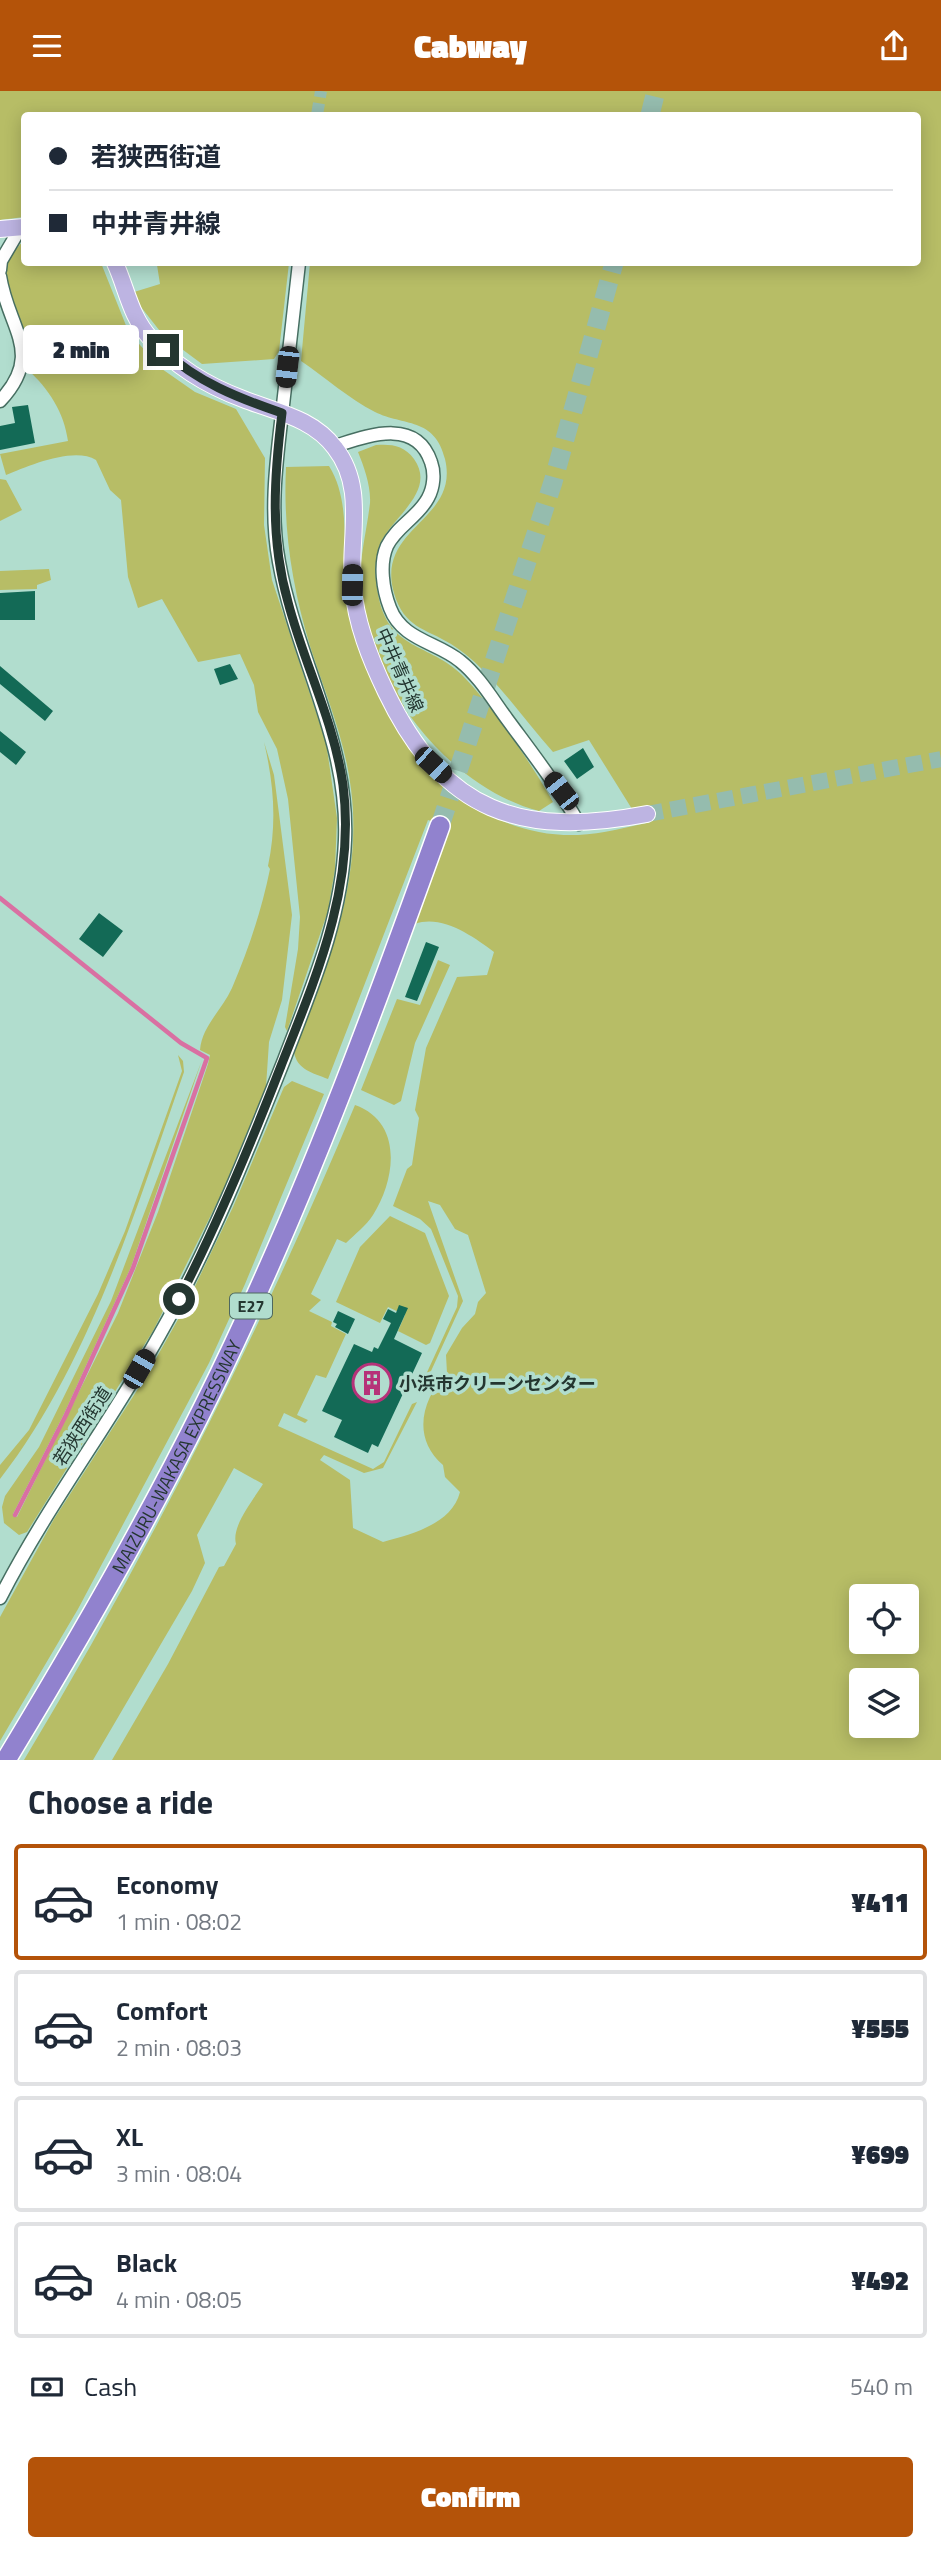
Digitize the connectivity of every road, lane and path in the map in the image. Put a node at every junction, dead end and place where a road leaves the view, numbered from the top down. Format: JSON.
{"nodes":[{"id":1,"x":21,"y":227,"type":"edge"},
{"id":2,"x":0,"y":229,"type":"edge"},
{"id":3,"x":21,"y":230,"type":"edge"},
{"id":4,"x":116,"y":266,"type":"edge"},
{"id":5,"x":299,"y":266,"type":"edge"},
{"id":6,"x":0,"y":270,"type":"edge"},
{"id":7,"x":0,"y":276,"type":"edge"},
{"id":8,"x":0,"y":401,"type":"edge"},
{"id":9,"x":282,"y":413,"type":"junction"},
{"id":10,"x":335,"y":446,"type":"junction"},
{"id":11,"x":647,"y":814,"type":"tunnel mouth"},
{"id":12,"x":579,"y":824,"type":"junction"},
{"id":13,"x":440,"y":826,"type":"tunnel mouth"},
{"id":14,"x":0,"y":1598,"type":"edge"},
{"id":15,"x":6,"y":1760,"type":"edge"}],
"edges":[{"from":1,"to":2,"type":"main road"},
{"from":3,"to":6,"type":"street"},
{"from":4,"to":9,"type":"main road","name":"中井青井線"},
{"from":5,"to":9,"type":"street","name":"若狭西街道"},
{"from":7,"to":8,"type":"street"},
{"from":9,"to":10,"type":"main road","name":"中井青井線"},
{"from":9,"to":14,"type":"street","name":"若狭西街道"},
{"from":10,"to":12,"type":"main road","name":"中井青井線"},
{"from":10,"to":12,"type":"street"},
{"from":11,"to":12,"type":"main road","name":"中井青井線"},
{"from":13,"to":15,"type":"highway","name":"MAIZURU-WAKASA EXPRESSWAY","number":"E27"}]}
